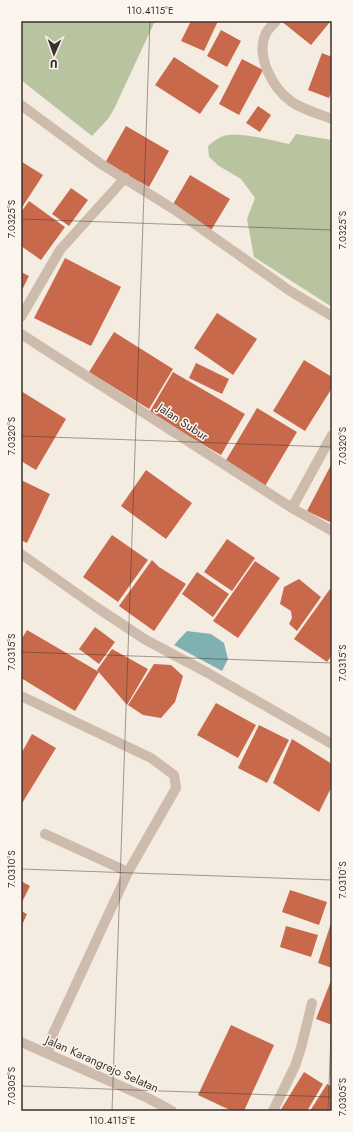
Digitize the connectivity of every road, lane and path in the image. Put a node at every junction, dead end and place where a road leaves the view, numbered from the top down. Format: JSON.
{"nodes":[{"id":1,"x":276,"y":21,"type":"edge"},
{"id":2,"x":21,"y":105,"type":"edge"},
{"id":3,"x":332,"y":119,"type":"edge"},
{"id":4,"x":125,"y":178,"type":"junction"},
{"id":5,"x":332,"y":316,"type":"edge"},
{"id":6,"x":21,"y":317,"type":"edge"},
{"id":7,"x":21,"y":334,"type":"edge"},
{"id":8,"x":332,"y":435,"type":"edge"},
{"id":9,"x":292,"y":508,"type":"junction"},
{"id":10,"x":332,"y":531,"type":"edge"},
{"id":11,"x":21,"y":554,"type":"edge"},
{"id":12,"x":21,"y":696,"type":"edge"},
{"id":13,"x":332,"y":744,"type":"edge"},
{"id":14,"x":45,"y":834,"type":"dead end"},
{"id":15,"x":128,"y":872,"type":"junction"},
{"id":16,"x":312,"y":1003,"type":"dead end"},
{"id":17,"x":21,"y":1042,"type":"edge"},
{"id":18,"x":48,"y":1053,"type":"junction"},
{"id":19,"x":172,"y":1111,"type":"edge"},
{"id":20,"x":273,"y":1111,"type":"edge"}],
"edges":[{"from":1,"to":3,"type":"street"},
{"from":2,"to":4,"type":"street"},
{"from":4,"to":5,"type":"street"},
{"from":4,"to":6,"type":"street"},
{"from":7,"to":9,"type":"street","name":"Jalan Subur"},
{"from":8,"to":9,"type":"street"},
{"from":9,"to":10,"type":"street","name":"Jalan Subur"},
{"from":11,"to":13,"type":"street"},
{"from":12,"to":15,"type":"street"},
{"from":14,"to":15,"type":"street"},
{"from":15,"to":18,"type":"street"},
{"from":16,"to":20,"type":"street"},
{"from":17,"to":18,"type":"street","name":"Jalan Karangrejo Selatan"},
{"from":18,"to":19,"type":"street","name":"Jalan Karangrejo Selatan"}]}
